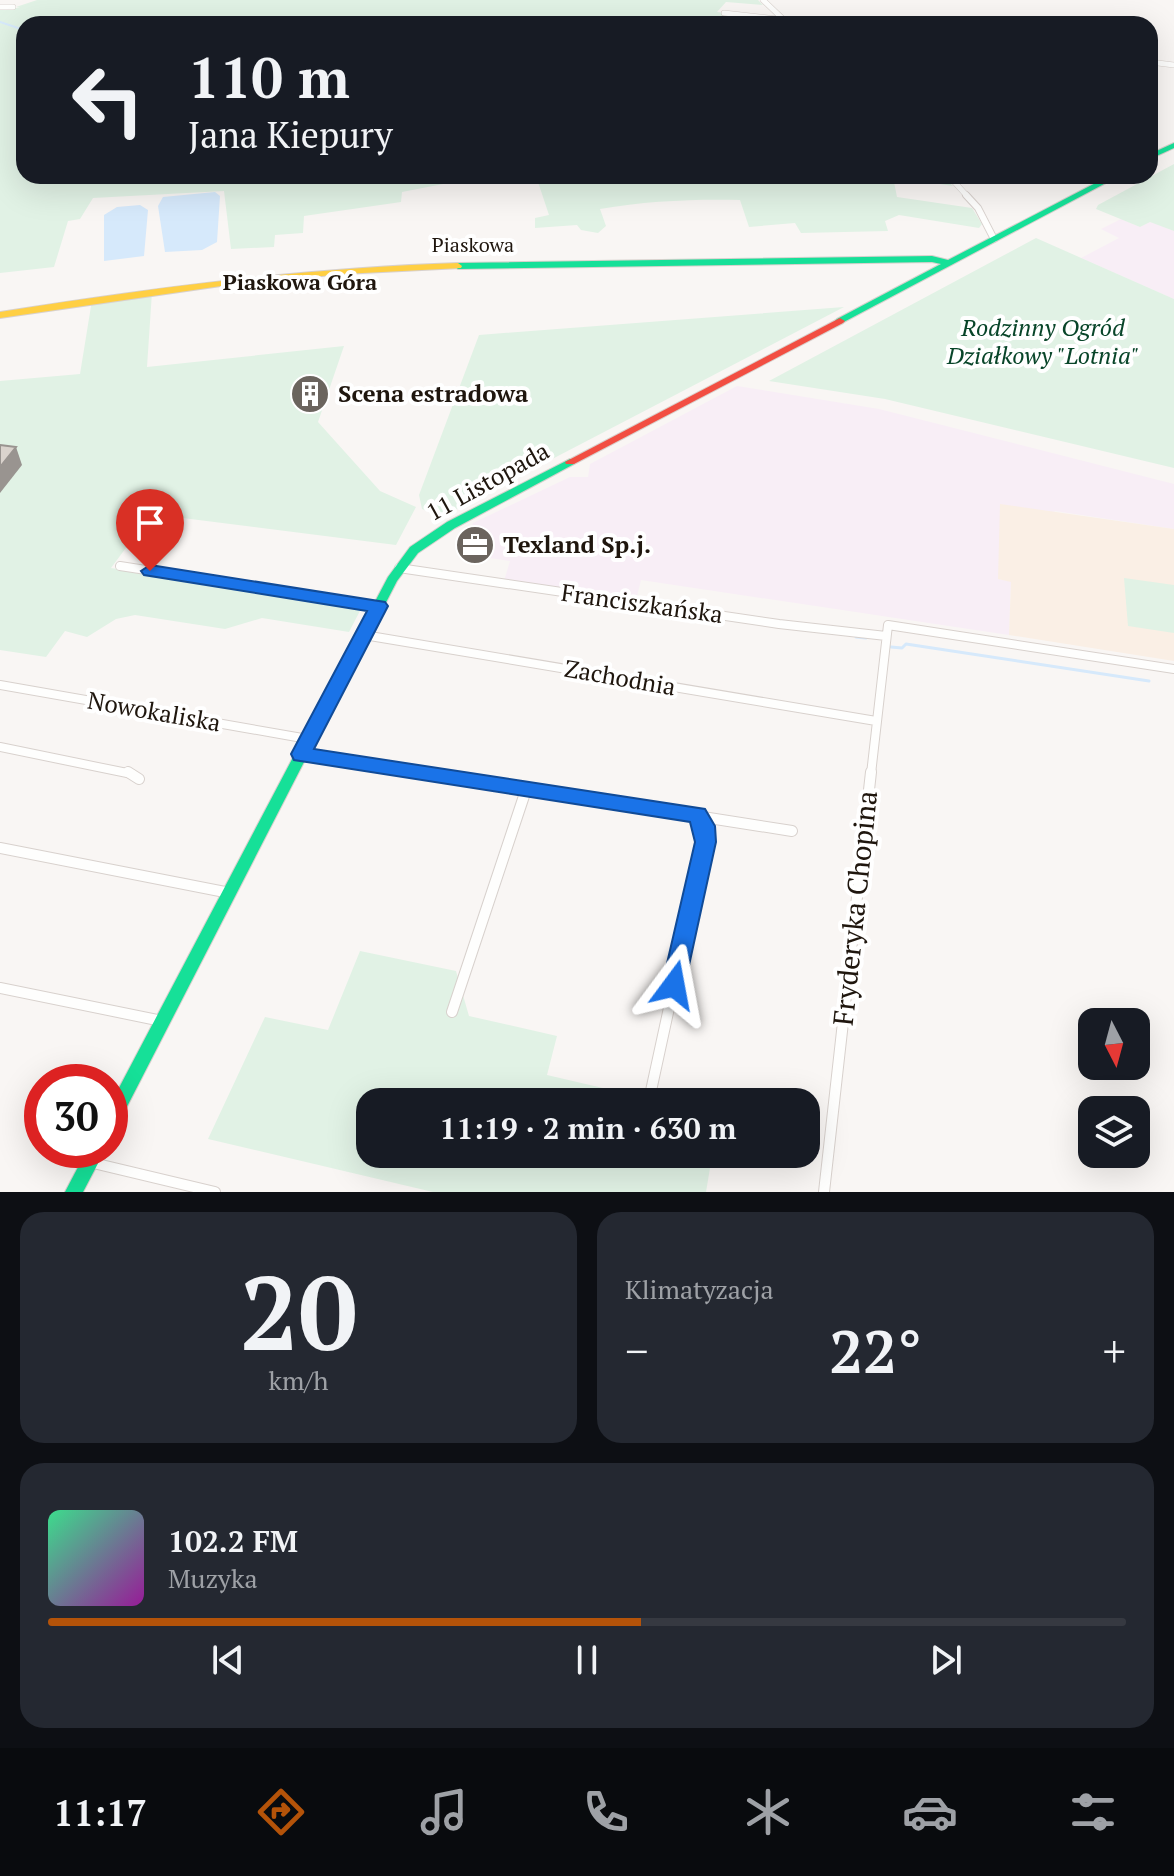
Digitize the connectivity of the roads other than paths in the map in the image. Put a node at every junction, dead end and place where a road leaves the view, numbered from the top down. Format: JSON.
{"nodes":[{"id":1,"x":763,"y":0,"type":"edge"},
{"id":2,"x":0,"y":7,"type":"edge"},
{"id":3,"x":13,"y":7,"type":"dead end"},
{"id":4,"x":724,"y":13,"type":"dead end"},
{"id":5,"x":745,"y":16,"type":"edge"},
{"id":6,"x":780,"y":16,"type":"edge"},
{"id":7,"x":956,"y":184,"type":"edge"},
{"id":8,"x":1100,"y":184,"type":"edge"},
{"id":9,"x":994,"y":239,"type":"junction"},
{"id":10,"x":948,"y":263,"type":"junction"},
{"id":11,"x":0,"y":315,"type":"edge"},
{"id":12,"x":120,"y":566,"type":"dead end"},
{"id":13,"x":399,"y":568,"type":"junction"},
{"id":14,"x":379,"y":606,"type":"junction"},
{"id":15,"x":887,"y":630,"type":"junction"},
{"id":16,"x":364,"y":635,"type":"junction"},
{"id":17,"x":1174,"y":669,"type":"edge"},
{"id":18,"x":0,"y":685,"type":"edge"},
{"id":19,"x":876,"y":721,"type":"junction"},
{"id":20,"x":308,"y":739,"type":"junction"},
{"id":21,"x":0,"y":747,"type":"edge"},
{"id":22,"x":301,"y":754,"type":"junction"},
{"id":23,"x":139,"y":779,"type":"dead end"},
{"id":24,"x":526,"y":790,"type":"junction"},
{"id":25,"x":697,"y":815,"type":"junction"},
{"id":26,"x":792,"y":831,"type":"dead end"},
{"id":27,"x":0,"y":848,"type":"edge"},
{"id":28,"x":230,"y":893,"type":"junction"},
{"id":29,"x":0,"y":988,"type":"edge"},
{"id":30,"x":452,"y":1012,"type":"dead end"},
{"id":31,"x":162,"y":1021,"type":"junction"},
{"id":32,"x":128,"y":1087,"type":"edge"},
{"id":33,"x":652,"y":1088,"type":"edge"},
{"id":34,"x":128,"y":1167,"type":"edge"},
{"id":35,"x":86,"y":1168,"type":"edge"},
{"id":36,"x":74,"y":1192,"type":"edge"},
{"id":37,"x":215,"y":1192,"type":"edge"},
{"id":38,"x":824,"y":1192,"type":"edge"}],
"edges":[{"from":1,"to":6,"type":"street"},
{"from":2,"to":3,"type":"street"},
{"from":4,"to":5,"type":"street"},
{"from":7,"to":9,"type":"street"},
{"from":8,"to":9,"type":"street","name":"11 Listopada"},
{"from":9,"to":10,"type":"street","name":"11 Listopada"},
{"from":10,"to":11,"type":"street","name":"Piaskowa"},
{"from":10,"to":13,"type":"street","name":"11 Listopada"},
{"from":12,"to":14,"type":"street"},
{"from":13,"to":14,"type":"street","name":"11 Listopada"},
{"from":13,"to":15,"type":"street","name":"Franciszkańska"},
{"from":14,"to":16,"type":"street","name":"11 Listopada"},
{"from":15,"to":17,"type":"street","name":"Franciszkańska"},
{"from":15,"to":19,"type":"street","name":"Fryderyka Chopina"},
{"from":16,"to":19,"type":"street","name":"Zachodnia"},
{"from":16,"to":20,"type":"street","name":"11 Listopada"},
{"from":18,"to":20,"type":"street","name":"Nowokaliska"},
{"from":19,"to":38,"type":"street","name":"Fryderyka Chopina"},
{"from":20,"to":22,"type":"street","name":"11 Listopada"},
{"from":21,"to":23,"type":"street"},
{"from":22,"to":24,"type":"street"},
{"from":22,"to":28,"type":"street","name":"11 Listopada"},
{"from":24,"to":25,"type":"street"},
{"from":24,"to":30,"type":"street"},
{"from":25,"to":26,"type":"street"},
{"from":25,"to":33,"type":"street"},
{"from":27,"to":28,"type":"street"},
{"from":28,"to":31,"type":"street","name":"11 Listopada"},
{"from":29,"to":31,"type":"street"},
{"from":31,"to":32,"type":"street","name":"11 Listopada"},
{"from":34,"to":37,"type":"street"},
{"from":35,"to":36,"type":"street"}]}
